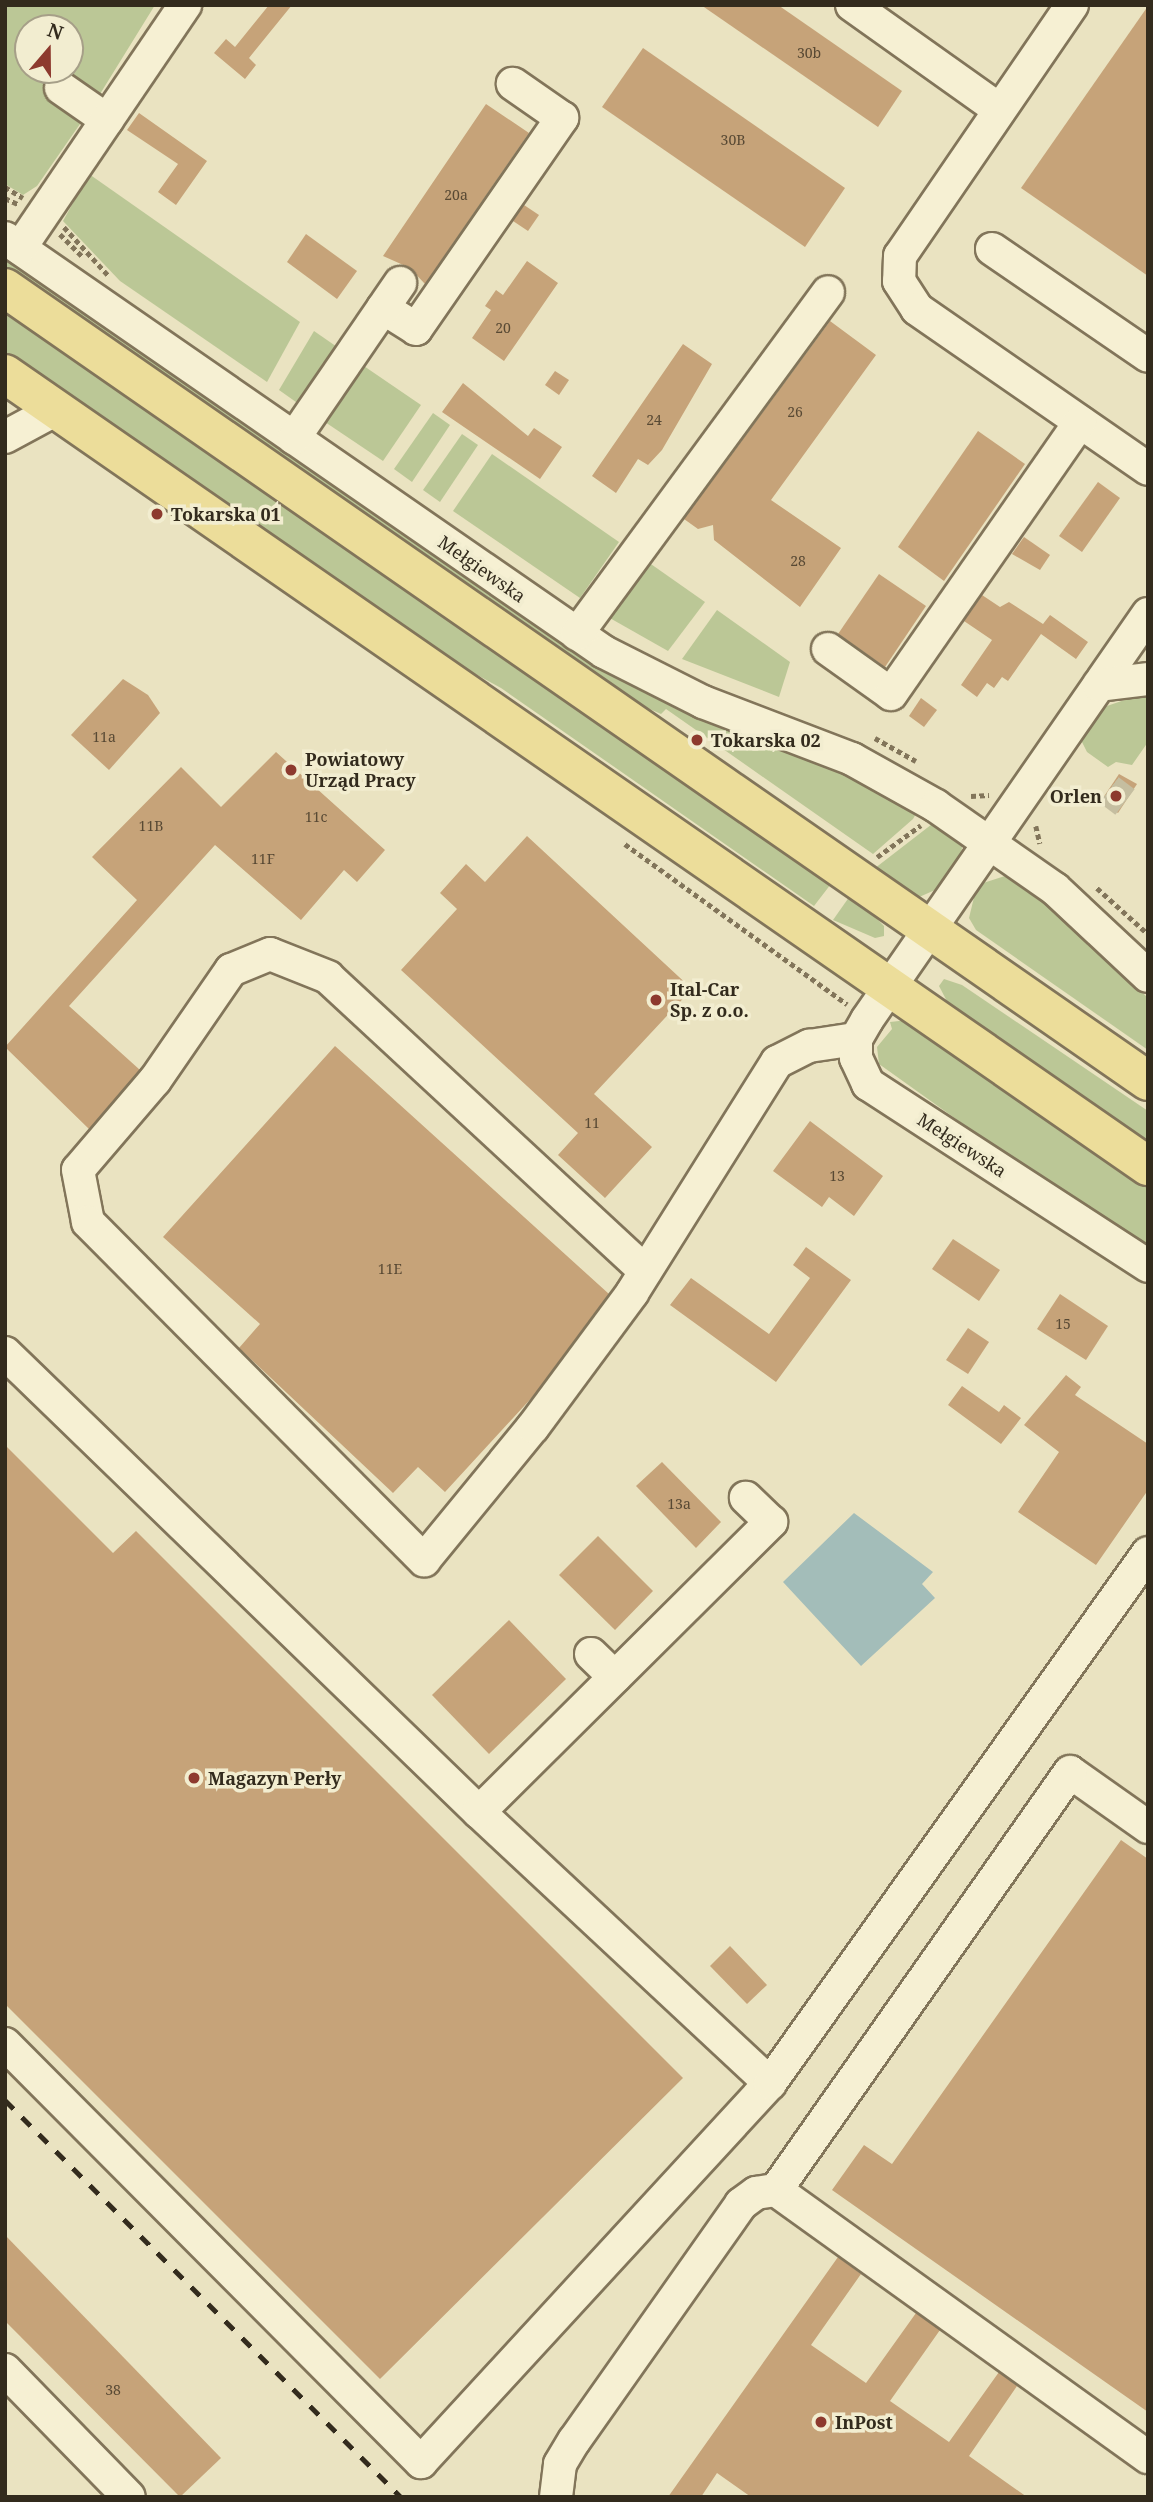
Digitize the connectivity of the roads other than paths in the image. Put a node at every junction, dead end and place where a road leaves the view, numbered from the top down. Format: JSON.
{"nodes":[{"id":1,"x":185,"y":5,"type":"edge"},
{"id":2,"x":852,"y":5,"type":"edge"},
{"id":3,"x":1072,"y":5,"type":"edge"},
{"id":4,"x":513,"y":84,"type":"dead end"},
{"id":5,"x":61,"y":88,"type":"dead end"},
{"id":6,"x":1000,"y":110,"type":"junction"},
{"id":7,"x":107,"y":120,"type":"junction"},
{"id":8,"x":12,"y":244,"type":"edge"},
{"id":9,"x":992,"y":249,"type":"dead end"},
{"id":10,"x":5,"y":288,"type":"edge"},
{"id":11,"x":828,"y":292,"type":"dead end"},
{"id":12,"x":1148,"y":356,"type":"edge"},
{"id":13,"x":5,"y":374,"type":"edge"},
{"id":14,"x":57,"y":409,"type":"junction"},
{"id":15,"x":1080,"y":422,"type":"junction"},
{"id":16,"x":5,"y":437,"type":"edge"},
{"id":17,"x":294,"y":438,"type":"junction"},
{"id":18,"x":1148,"y":470,"type":"edge"},
{"id":19,"x":1148,"y":614,"type":"edge"},
{"id":20,"x":577,"y":634,"type":"junction"},
{"id":21,"x":828,"y":649,"type":"dead end"},
{"id":22,"x":1148,"y":679,"type":"edge"},
{"id":23,"x":1098,"y":685,"type":"junction"},
{"id":24,"x":990,"y":843,"type":"junction"},
{"id":25,"x":930,"y":930,"type":"junction"},
{"id":26,"x":1148,"y":976,"type":"edge"},
{"id":27,"x":890,"y":988,"type":"junction"},
{"id":28,"x":856,"y":1039,"type":"junction"},
{"id":29,"x":1148,"y":1080,"type":"edge"},
{"id":30,"x":1148,"y":1166,"type":"edge"},
{"id":31,"x":1148,"y":1266,"type":"edge"},
{"id":32,"x":645,"y":1271,"type":"junction"},
{"id":33,"x":5,"y":1353,"type":"edge"},
{"id":34,"x":746,"y":1498,"type":"dead end"},
{"id":35,"x":1148,"y":1553,"type":"edge"},
{"id":36,"x":591,"y":1654,"type":"dead end"},
{"id":37,"x":615,"y":1677,"type":"junction"},
{"id":38,"x":479,"y":1812,"type":"junction"},
{"id":39,"x":1148,"y":1826,"type":"edge"},
{"id":40,"x":5,"y":2044,"type":"edge"},
{"id":41,"x":770,"y":2083,"type":"junction"},
{"id":42,"x":776,"y":2190,"type":"junction"},
{"id":43,"x":5,"y":2370,"type":"edge"},
{"id":44,"x":1148,"y":2457,"type":"edge"},
{"id":45,"x":130,"y":2497,"type":"edge"},
{"id":46,"x":556,"y":2497,"type":"edge"}],
"edges":[{"from":1,"to":7,"type":"street"},
{"from":2,"to":6,"type":"street"},
{"from":3,"to":6,"type":"street"},
{"from":4,"to":17,"type":"street"},
{"from":5,"to":7,"type":"street"},
{"from":6,"to":15,"type":"street"},
{"from":7,"to":8,"type":"street"},
{"from":8,"to":17,"type":"street","name":"Mełgiewska"},
{"from":9,"to":12,"type":"street"},
{"from":10,"to":25,"type":"main road"},
{"from":11,"to":20,"type":"street"},
{"from":13,"to":14,"type":"main road"},
{"from":14,"to":16,"type":"street"},
{"from":14,"to":27,"type":"main road"},
{"from":15,"to":18,"type":"street"},
{"from":15,"to":21,"type":"street"},
{"from":17,"to":20,"type":"street","name":"Mełgiewska"},
{"from":19,"to":23,"type":"street"},
{"from":20,"to":24,"type":"street","name":"Mełgiewska"},
{"from":22,"to":23,"type":"street"},
{"from":23,"to":24,"type":"street"},
{"from":24,"to":25,"type":"street"},
{"from":24,"to":26,"type":"street","name":"Mełgiewska"},
{"from":25,"to":27,"type":"street"},
{"from":25,"to":29,"type":"main road"},
{"from":27,"to":28,"type":"street"},
{"from":27,"to":30,"type":"main road"},
{"from":28,"to":31,"type":"street","name":"Mełgiewska"},
{"from":28,"to":32,"type":"street"},
{"from":32,"to":32,"type":"street"},
{"from":33,"to":38,"type":"street"},
{"from":34,"to":37,"type":"street"},
{"from":35,"to":41,"type":"street"},
{"from":36,"to":37,"type":"street"},
{"from":37,"to":38,"type":"street"},
{"from":38,"to":41,"type":"street"},
{"from":39,"to":42,"type":"street"},
{"from":40,"to":41,"type":"street"},
{"from":42,"to":44,"type":"street"},
{"from":42,"to":46,"type":"street"},
{"from":43,"to":45,"type":"street"}]}
